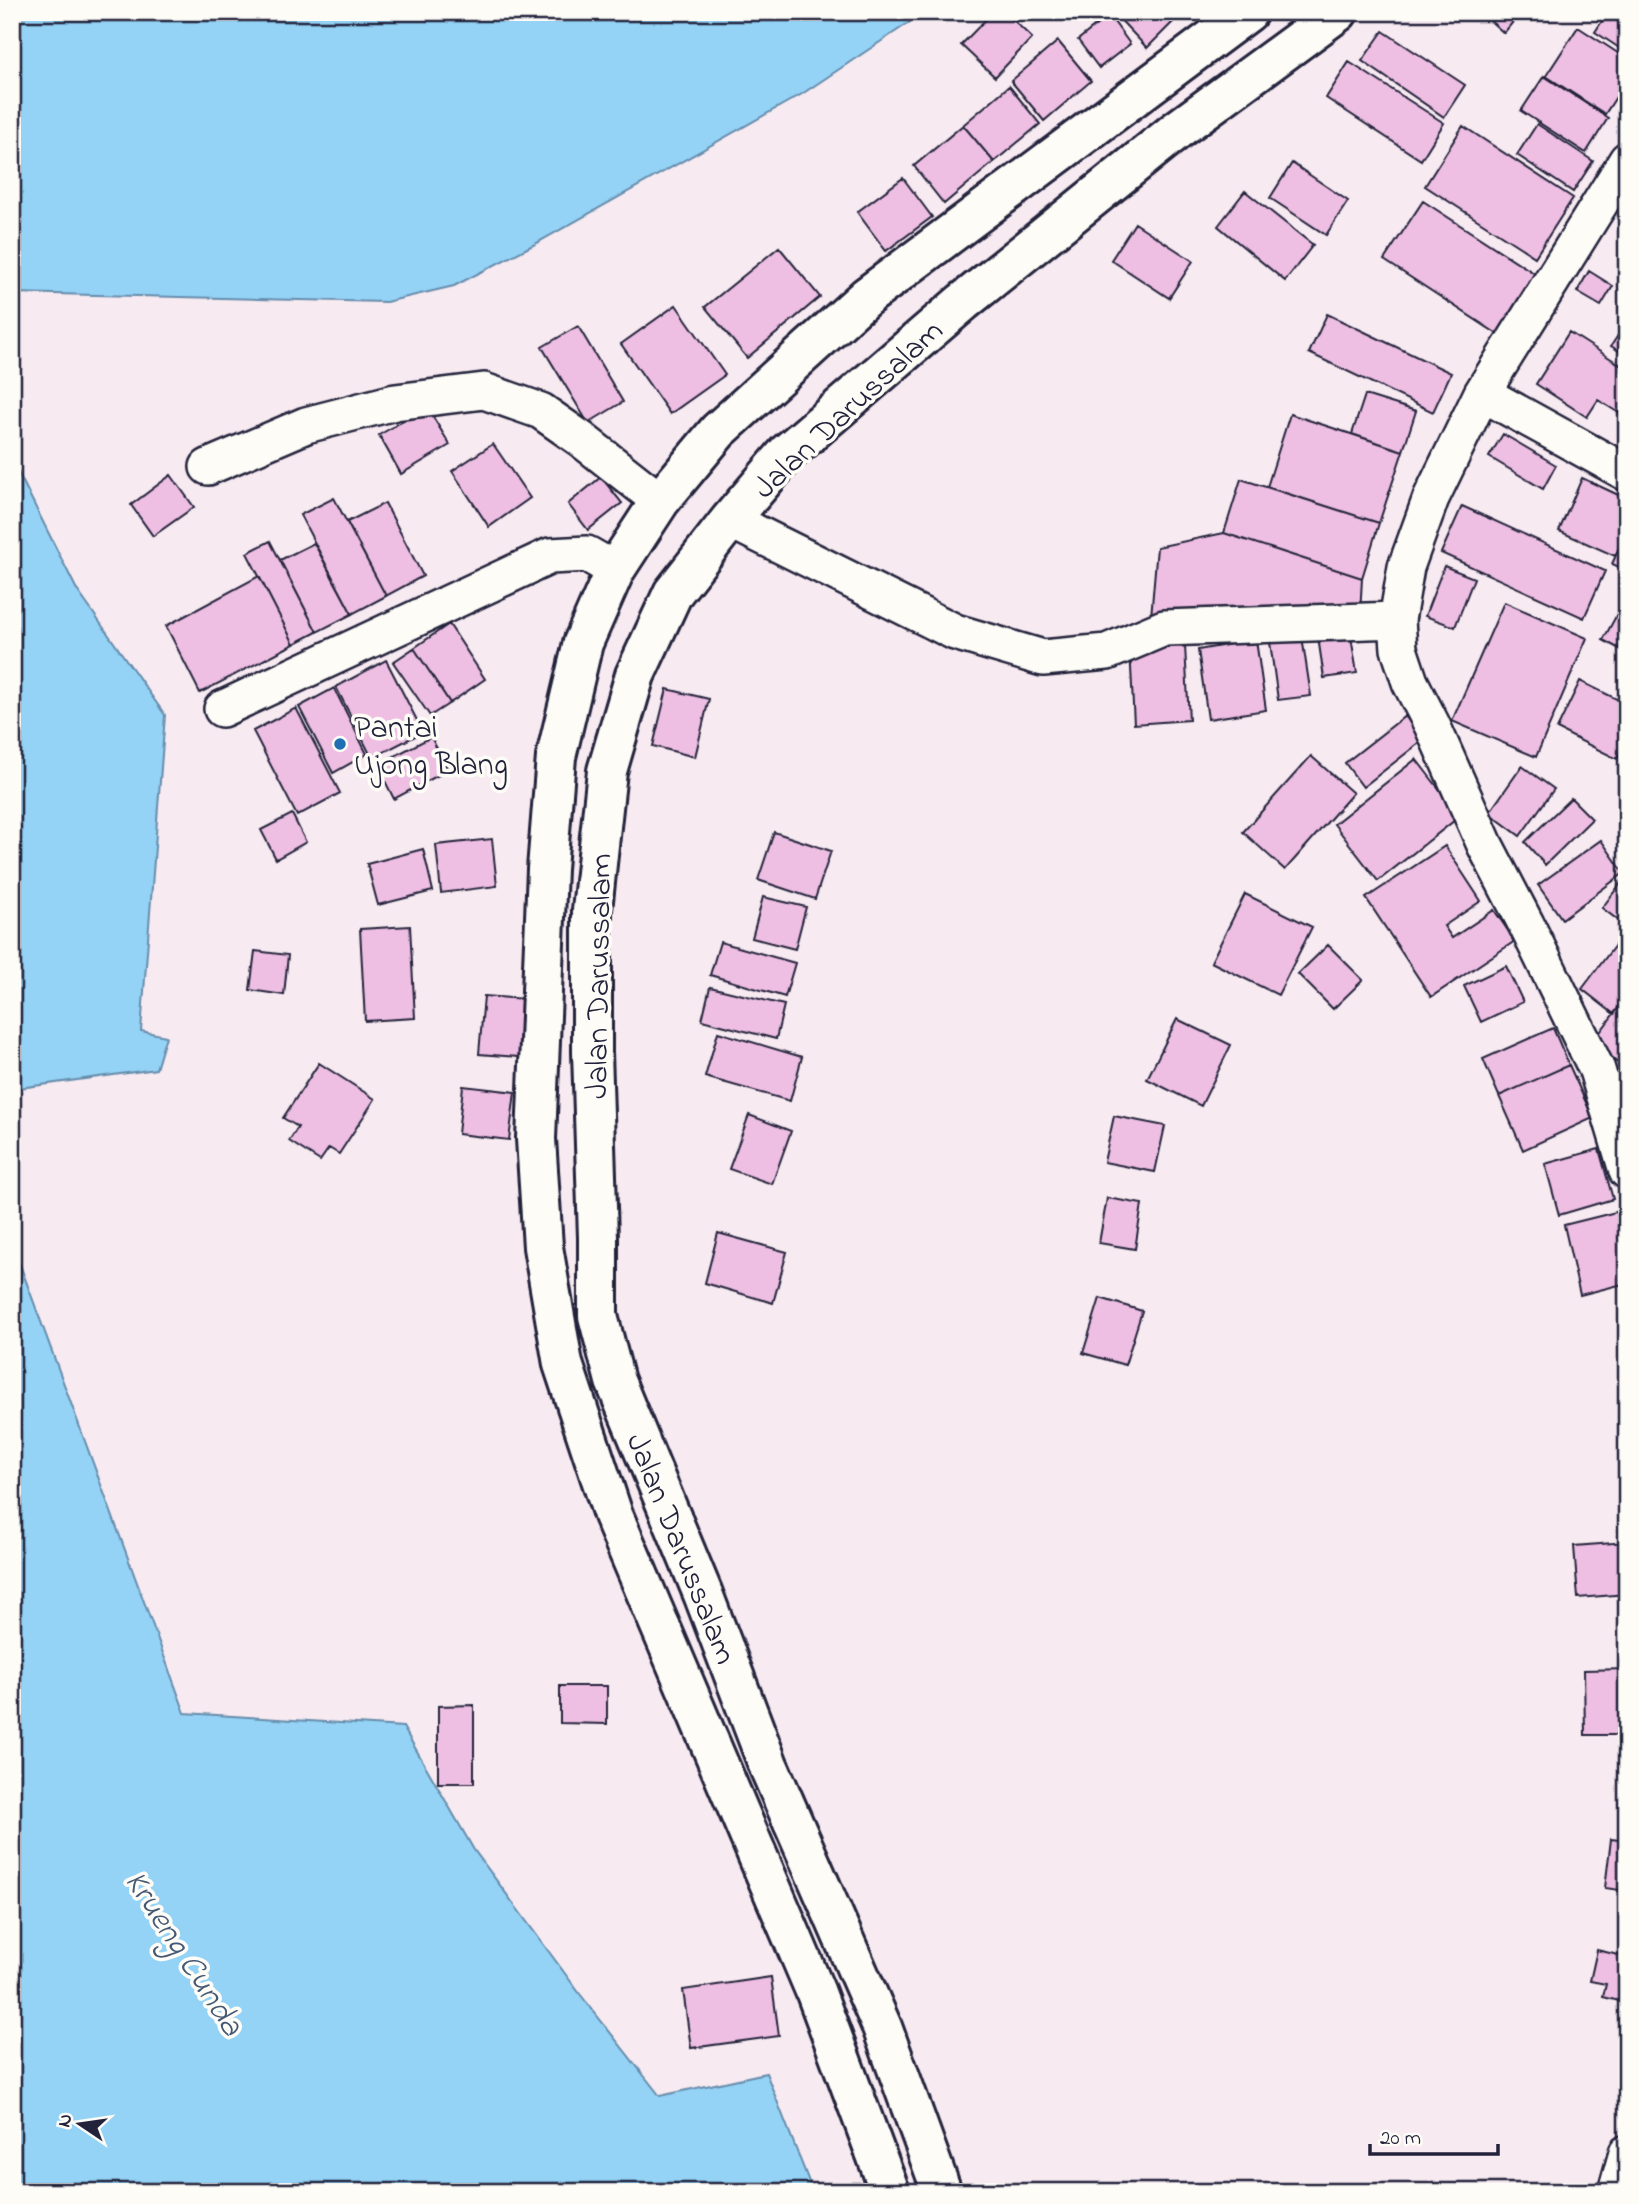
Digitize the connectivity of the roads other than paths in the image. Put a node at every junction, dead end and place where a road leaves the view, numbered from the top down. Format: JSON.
{"nodes":[{"id":1,"x":1248,"y":12,"type":"edge"},
{"id":2,"x":1338,"y":12,"type":"edge"},
{"id":3,"x":1627,"y":160,"type":"edge"},
{"id":4,"x":1482,"y":393,"type":"junction"},
{"id":5,"x":208,"y":467,"type":"dead end"},
{"id":6,"x":1627,"y":472,"type":"edge"},
{"id":7,"x":660,"y":501,"type":"junction"},
{"id":8,"x":730,"y":520,"type":"junction"},
{"id":9,"x":615,"y":570,"type":"junction"},
{"id":10,"x":1397,"y":620,"type":"junction"},
{"id":11,"x":222,"y":709,"type":"dead end"},
{"id":12,"x":1627,"y":1171,"type":"edge"},
{"id":13,"x":768,"y":1765,"type":"junction"},
{"id":14,"x":727,"y":1784,"type":"junction"},
{"id":15,"x":1627,"y":2153,"type":"edge"},
{"id":16,"x":890,"y":2192,"type":"edge"},
{"id":17,"x":942,"y":2192,"type":"edge"},
{"id":18,"x":1616,"y":2192,"type":"edge"}],
"edges":[{"from":1,"to":7,"type":"street","name":"Jalan Darussalam"},
{"from":2,"to":8,"type":"street","name":"Jalan Darussalam"},
{"from":3,"to":4,"type":"street"},
{"from":4,"to":6,"type":"street"},
{"from":4,"to":10,"type":"street"},
{"from":5,"to":7,"type":"street"},
{"from":7,"to":9,"type":"street","name":"Jalan Darussalam"},
{"from":8,"to":10,"type":"street"},
{"from":8,"to":13,"type":"street","name":"Jalan Darussalam"},
{"from":9,"to":11,"type":"street"},
{"from":9,"to":14,"type":"street","name":"Jalan Darussalam"},
{"from":10,"to":12,"type":"street"},
{"from":13,"to":14,"type":"street"},
{"from":13,"to":17,"type":"street","name":"Jalan Darussalam"},
{"from":14,"to":16,"type":"street","name":"Jalan Darussalam"},
{"from":15,"to":18,"type":"street"}]}
